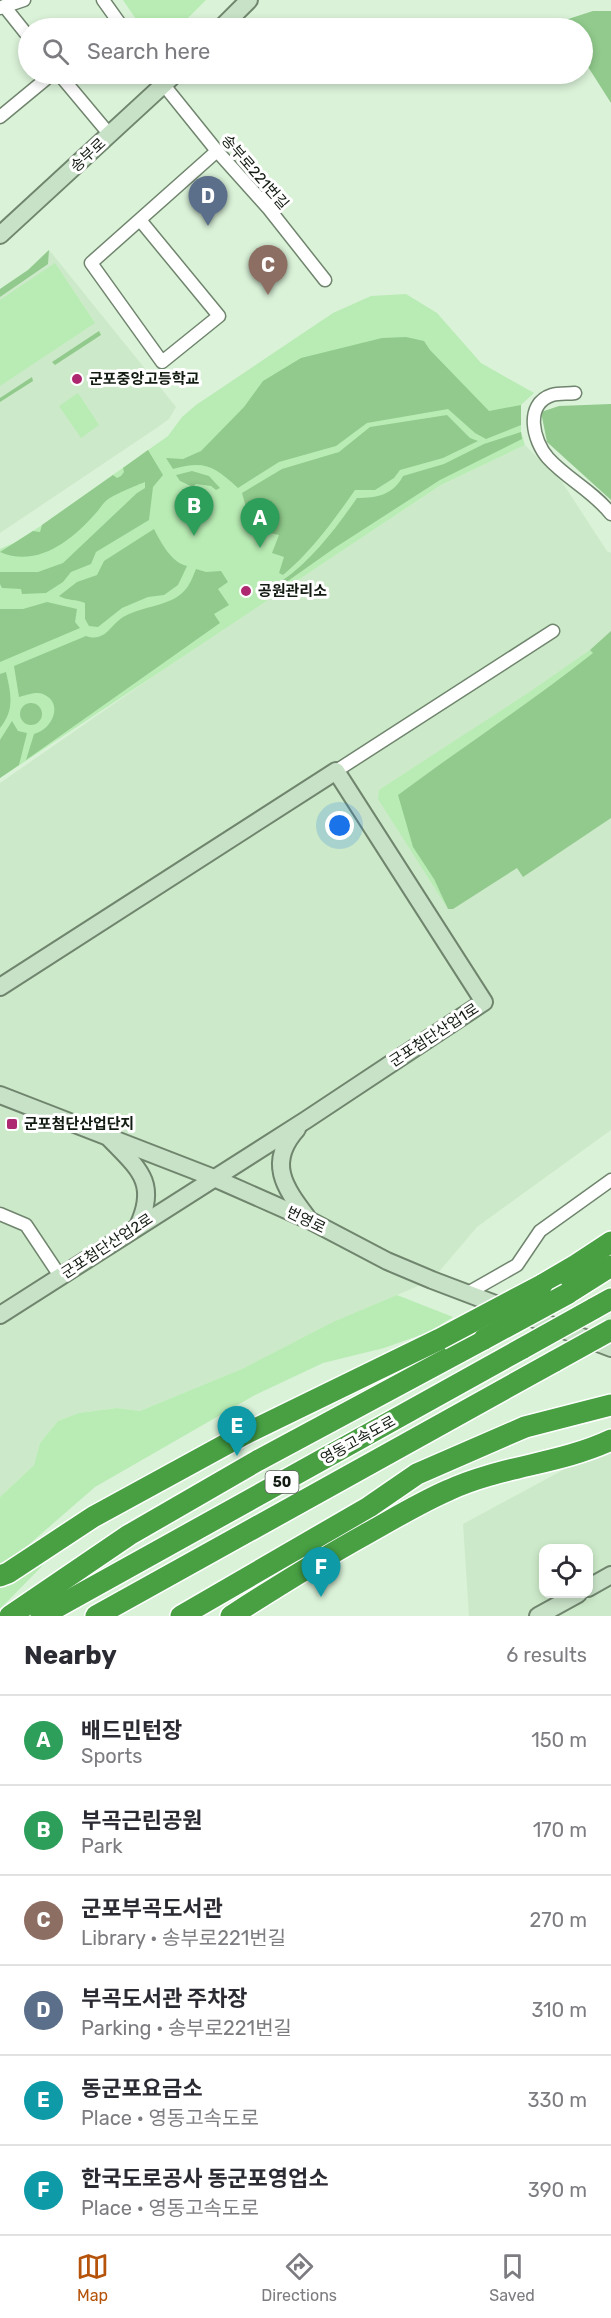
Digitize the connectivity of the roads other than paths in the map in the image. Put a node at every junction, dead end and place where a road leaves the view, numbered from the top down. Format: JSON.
{"nodes":[{"id":1,"x":24,"y":0,"type":"edge"},
{"id":2,"x":103,"y":0,"type":"edge"},
{"id":3,"x":249,"y":0,"type":"edge"},
{"id":4,"x":2,"y":7,"type":"edge"},
{"id":5,"x":116,"y":18,"type":"edge"},
{"id":6,"x":231,"y":18,"type":"edge"},
{"id":7,"x":18,"y":25,"type":"edge"},
{"id":8,"x":40,"y":84,"type":"edge"},
{"id":9,"x":67,"y":84,"type":"edge"},
{"id":10,"x":157,"y":84,"type":"edge"},
{"id":11,"x":169,"y":84,"type":"edge"},
{"id":12,"x":0,"y":117,"type":"edge"},
{"id":13,"x":110,"y":135,"type":"junction"},
{"id":14,"x":216,"y":151,"type":"junction"},
{"id":15,"x":140,"y":220,"type":"junction"},
{"id":16,"x":2,"y":230,"type":"edge"},
{"id":17,"x":325,"y":280,"type":"dead end"},
{"id":18,"x":576,"y":393,"type":"dead end"},
{"id":19,"x":611,"y":514,"type":"edge"},
{"id":20,"x":553,"y":631,"type":"dead end"},
{"id":21,"x":336,"y":771,"type":"junction"},
{"id":22,"x":0,"y":987,"type":"edge"},
{"id":23,"x":0,"y":1095,"type":"edge"},
{"id":24,"x":306,"y":1120,"type":"junction"},
{"id":25,"x":107,"y":1136,"type":"junction"},
{"id":26,"x":214,"y":1178,"type":"junction"},
{"id":27,"x":611,"y":1180,"type":"edge"},
{"id":28,"x":0,"y":1214,"type":"edge"},
{"id":29,"x":309,"y":1220,"type":"junction"},
{"id":30,"x":138,"y":1226,"type":"junction"},
{"id":31,"x":611,"y":1242,"type":"edge"},
{"id":32,"x":611,"y":1266,"type":"edge"},
{"id":33,"x":60,"y":1276,"type":"junction"},
{"id":34,"x":466,"y":1294,"type":"junction"},
{"id":35,"x":602,"y":1304,"type":"edge"},
{"id":36,"x":0,"y":1316,"type":"edge"},
{"id":37,"x":611,"y":1330,"type":"edge"},
{"id":38,"x":611,"y":1348,"type":"edge"},
{"id":39,"x":611,"y":1405,"type":"edge"},
{"id":40,"x":611,"y":1440,"type":"edge"},
{"id":41,"x":611,"y":1575,"type":"edge"},
{"id":42,"x":0,"y":1576,"type":"edge"},
{"id":43,"x":593,"y":1585,"type":"edge"},
{"id":44,"x":569,"y":1598,"type":"edge"},
{"id":45,"x":10,"y":1616,"type":"edge"},
{"id":46,"x":41,"y":1616,"type":"edge"},
{"id":47,"x":96,"y":1616,"type":"edge"},
{"id":48,"x":181,"y":1616,"type":"edge"},
{"id":49,"x":231,"y":1616,"type":"edge"},
{"id":50,"x":538,"y":1616,"type":"edge"}],
"edges":[{"from":1,"to":4,"type":"street"},
{"from":2,"to":5,"type":"street"},
{"from":3,"to":6,"type":"street"},
{"from":4,"to":7,"type":"street"},
{"from":8,"to":12,"type":"street"},
{"from":9,"to":13,"type":"street"},
{"from":10,"to":13,"type":"street","name":"송부로"},
{"from":11,"to":14,"type":"street","name":"송부로221번길"},
{"from":13,"to":16,"type":"street","name":"송부로"},
{"from":14,"to":15,"type":"street"},
{"from":14,"to":17,"type":"street","name":"송부로221번길"},
{"from":15,"to":15,"type":"street"},
{"from":18,"to":19,"type":"street"},
{"from":20,"to":21,"type":"street"},
{"from":21,"to":22,"type":"street"},
{"from":21,"to":24,"type":"street","name":"군포첨단산업1로"},
{"from":23,"to":25,"type":"street","name":"번영로"},
{"from":24,"to":26,"type":"street","name":"군포첨단산업1로"},
{"from":24,"to":29,"type":"street"},
{"from":25,"to":26,"type":"street","name":"번영로"},
{"from":25,"to":30,"type":"street"},
{"from":26,"to":29,"type":"street","name":"번영로"},
{"from":26,"to":30,"type":"street","name":"군포첨단산업2로"},
{"from":27,"to":34,"type":"street"},
{"from":28,"to":33,"type":"street"},
{"from":29,"to":34,"type":"street","name":"번영로"},
{"from":30,"to":33,"type":"street","name":"군포첨단산업2로"},
{"from":31,"to":42,"type":"highway","bridge":true},
{"from":32,"to":45,"type":"highway","bridge":true},
{"from":33,"to":36,"type":"street","name":"군포첨단산업2로"},
{"from":34,"to":38,"type":"street","name":"번영로"},
{"from":35,"to":46,"type":"highway","name":"영동고속도로","number":"50","bridge":true},
{"from":37,"to":47,"type":"highway","name":"영동고속도로","number":"50","bridge":true},
{"from":39,"to":48,"type":"highway"},
{"from":40,"to":49,"type":"highway"},
{"from":41,"to":43,"type":"street"},
{"from":44,"to":50,"type":"street"}]}
